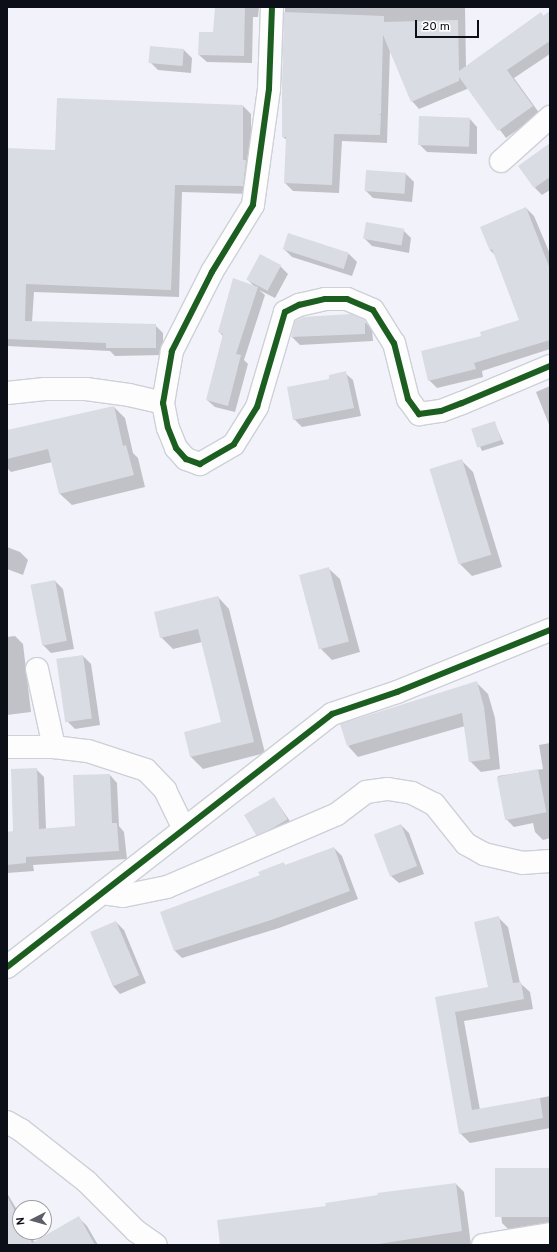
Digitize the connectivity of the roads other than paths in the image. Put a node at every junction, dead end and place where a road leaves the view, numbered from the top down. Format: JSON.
{"nodes":[{"id":1,"x":272,"y":7,"type":"edge"},
{"id":2,"x":550,"y":117,"type":"edge"},
{"id":3,"x":501,"y":161,"type":"dead end"},
{"id":4,"x":550,"y":366,"type":"edge"},
{"id":5,"x":7,"y":393,"type":"edge"},
{"id":6,"x":164,"y":403,"type":"junction"},
{"id":7,"x":550,"y":630,"type":"edge"},
{"id":8,"x":37,"y":670,"type":"dead end"},
{"id":9,"x":7,"y":746,"type":"edge"},
{"id":10,"x":54,"y":746,"type":"junction"},
{"id":11,"x":184,"y":829,"type":"junction"},
{"id":12,"x":550,"y":861,"type":"edge"},
{"id":13,"x":102,"y":893,"type":"junction"},
{"id":14,"x":7,"y":967,"type":"edge"},
{"id":15,"x":7,"y":1122,"type":"edge"},
{"id":16,"x":550,"y":1234,"type":"edge"},
{"id":17,"x":156,"y":1245,"type":"edge"},
{"id":18,"x":483,"y":1245,"type":"edge"}],
"edges":[{"from":1,"to":6,"type":"street"},
{"from":2,"to":3,"type":"street"},
{"from":4,"to":6,"type":"street"},
{"from":5,"to":6,"type":"street"},
{"from":7,"to":11,"type":"street"},
{"from":8,"to":10,"type":"street"},
{"from":9,"to":10,"type":"street"},
{"from":10,"to":11,"type":"street"},
{"from":11,"to":13,"type":"street"},
{"from":12,"to":13,"type":"street"},
{"from":13,"to":14,"type":"street"},
{"from":15,"to":17,"type":"street"},
{"from":16,"to":18,"type":"street"}]}
